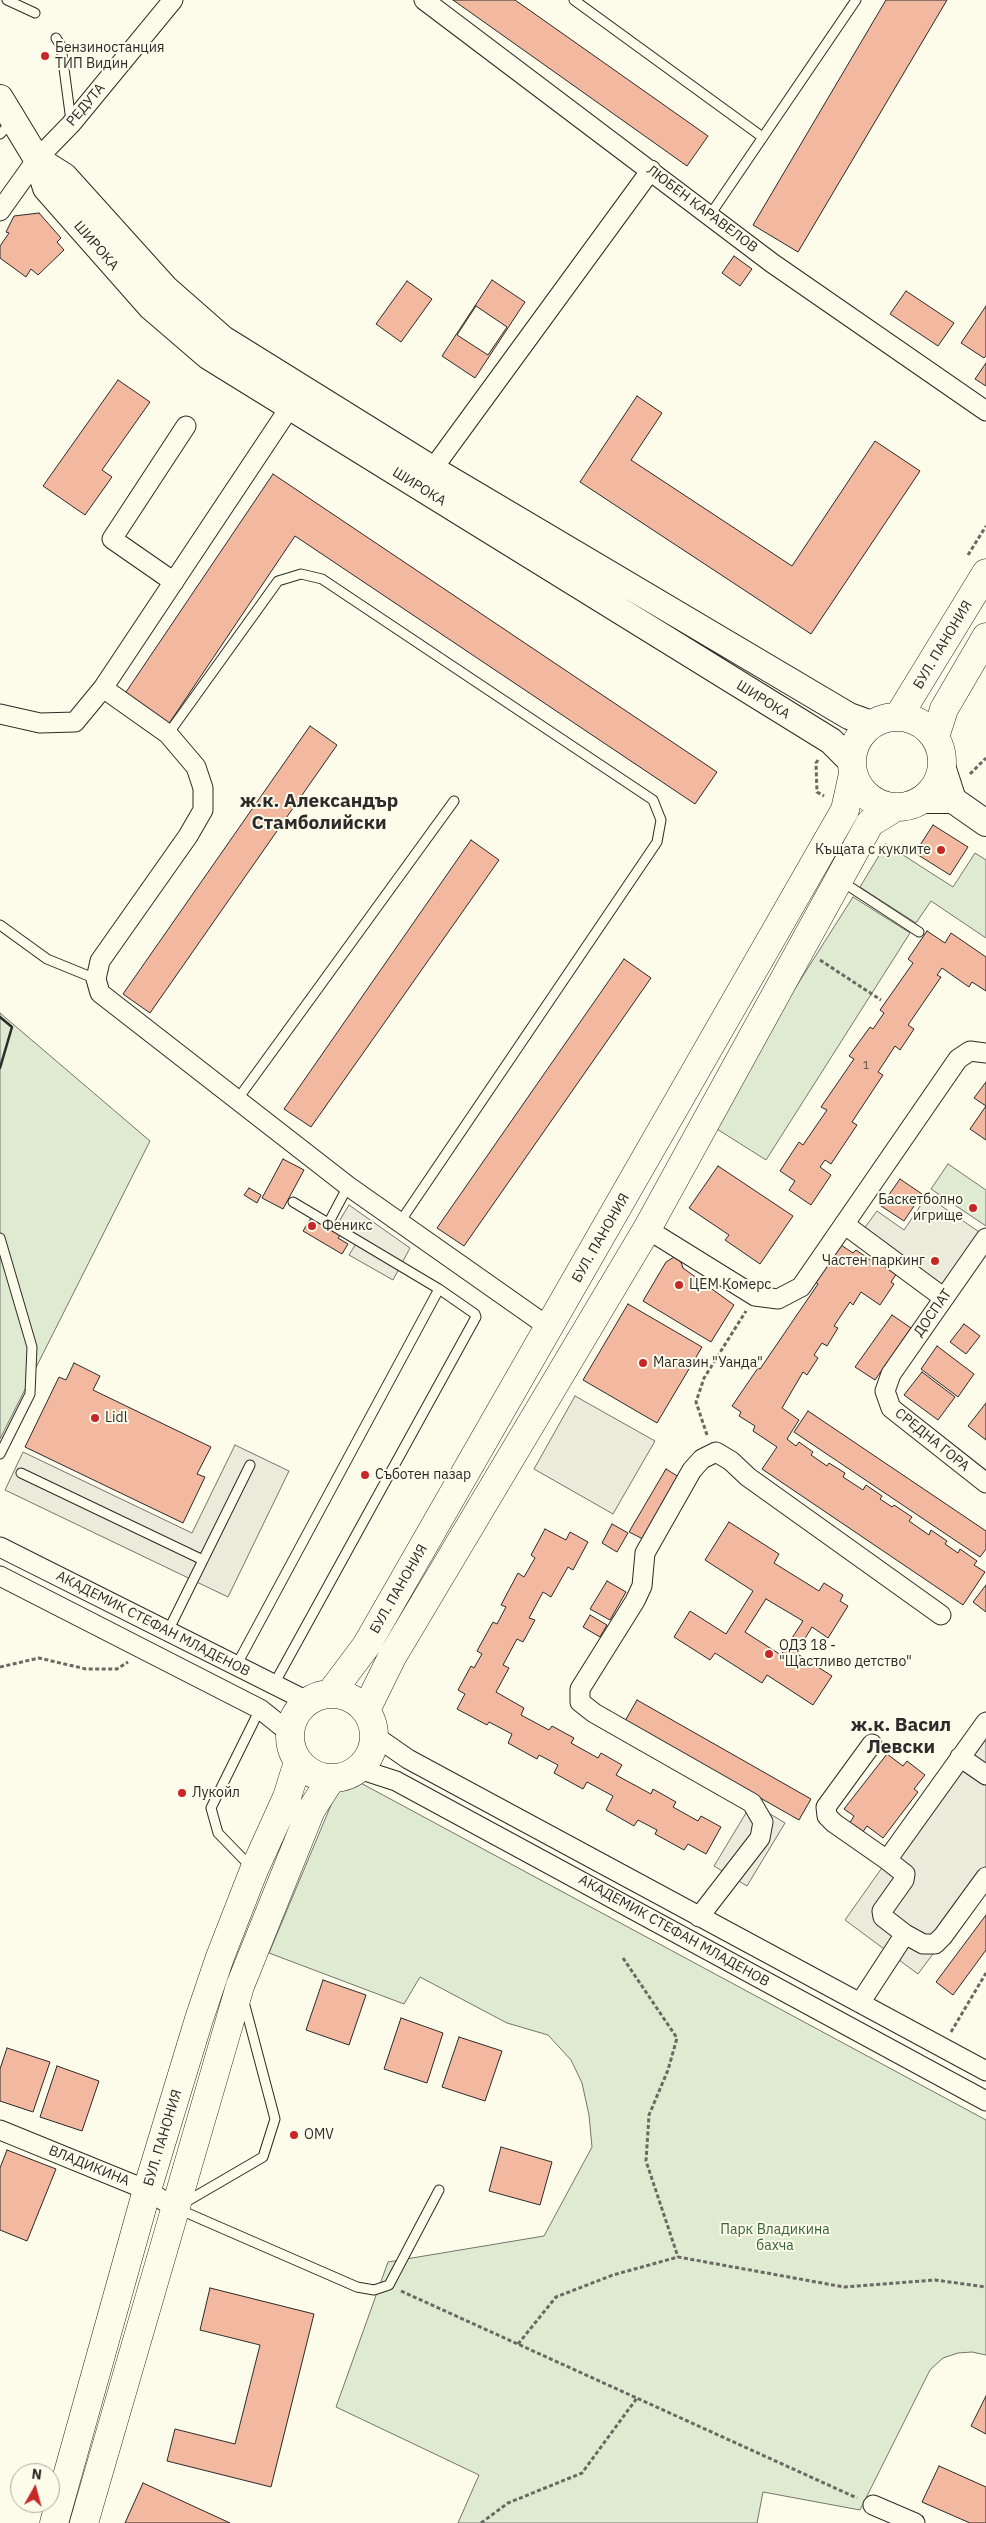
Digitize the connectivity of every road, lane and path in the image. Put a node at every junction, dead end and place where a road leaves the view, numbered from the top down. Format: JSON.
{"nodes":[{"id":1,"x":7,"y":0,"type":"edge"},
{"id":2,"x":173,"y":0,"type":"edge"},
{"id":3,"x":424,"y":0,"type":"edge"},
{"id":4,"x":574,"y":0,"type":"edge"},
{"id":5,"x":856,"y":0,"type":"edge"},
{"id":6,"x":35,"y":13,"type":"dead end"},
{"id":7,"x":56,"y":38,"type":"dead end"},
{"id":8,"x":0,"y":98,"type":"edge"},
{"id":9,"x":71,"y":124,"type":"junction"},
{"id":10,"x":7,"y":127,"type":"edge"},
{"id":11,"x":761,"y":136,"type":"junction"},
{"id":12,"x":37,"y":158,"type":"junction"},
{"id":13,"x":651,"y":170,"type":"junction"},
{"id":14,"x":0,"y":210,"type":"edge"},
{"id":15,"x":710,"y":215,"type":"junction"},
{"id":16,"x":290,"y":407,"type":"junction"},
{"id":17,"x":986,"y":411,"type":"edge"},
{"id":18,"x":186,"y":426,"type":"dead end"},
{"id":19,"x":426,"y":478,"type":"junction"},
{"id":20,"x":986,"y":526,"type":"edge"},
{"id":21,"x":976,"y":566,"type":"edge"},
{"id":22,"x":174,"y":582,"type":"junction"},
{"id":23,"x":986,"y":637,"type":"edge"},
{"id":24,"x":103,"y":688,"type":"junction"},
{"id":25,"x":0,"y":714,"type":"edge"},
{"id":26,"x":898,"y":717,"type":"junction"},
{"id":27,"x":871,"y":724,"type":"junction"},
{"id":28,"x":168,"y":734,"type":"junction"},
{"id":29,"x":935,"y":737,"type":"junction"},
{"id":30,"x":986,"y":758,"type":"edge"},
{"id":31,"x":942,"y":766,"type":"junction"},
{"id":32,"x":852,"y":767,"type":"junction"},
{"id":33,"x":970,"y":774,"type":"dead end"},
{"id":34,"x":922,"y":800,"type":"junction"},
{"id":35,"x":953,"y":800,"type":"junction"},
{"id":36,"x":454,"y":801,"type":"dead end"},
{"id":37,"x":896,"y":807,"type":"junction"},
{"id":38,"x":986,"y":823,"type":"edge"},
{"id":39,"x":839,"y":880,"type":"junction"},
{"id":40,"x":0,"y":925,"type":"edge"},
{"id":41,"x":919,"y":932,"type":"dead end"},
{"id":42,"x":801,"y":947,"type":"junction"},
{"id":43,"x":96,"y":979,"type":"junction"},
{"id":44,"x":881,"y":1000,"type":"dead end"},
{"id":45,"x":986,"y":1053,"type":"edge"},
{"id":46,"x":237,"y":1100,"type":"junction"},
{"id":47,"x":348,"y":1186,"type":"junction"},
{"id":48,"x":293,"y":1202,"type":"dead end"},
{"id":49,"x":328,"y":1222,"type":"junction"},
{"id":50,"x":400,"y":1222,"type":"junction"},
{"id":51,"x":844,"y":1224,"type":"junction"},
{"id":52,"x":647,"y":1229,"type":"junction"},
{"id":53,"x":0,"y":1238,"type":"edge"},
{"id":54,"x":986,"y":1238,"type":"edge"},
{"id":55,"x":439,"y":1289,"type":"junction"},
{"id":56,"x":755,"y":1296,"type":"junction"},
{"id":57,"x":944,"y":1298,"type":"junction"},
{"id":58,"x":550,"y":1328,"type":"junction"},
{"id":59,"x":885,"y":1391,"type":"joint"},
{"id":60,"x":716,"y":1452,"type":"junction"},
{"id":61,"x":0,"y":1454,"type":"edge"},
{"id":62,"x":250,"y":1465,"type":"dead end"},
{"id":63,"x":21,"y":1473,"type":"dead end"},
{"id":64,"x":986,"y":1483,"type":"edge"},
{"id":65,"x":0,"y":1546,"type":"edge"},
{"id":66,"x":203,"y":1560,"type":"junction"},
{"id":67,"x":0,"y":1576,"type":"edge"},
{"id":68,"x":941,"y":1615,"type":"dead end"},
{"id":69,"x":168,"y":1631,"type":"junction"},
{"id":70,"x":145,"y":1650,"type":"junction"},
{"id":71,"x":236,"y":1666,"type":"junction"},
{"id":72,"x":0,"y":1667,"type":"edge"},
{"id":73,"x":273,"y":1686,"type":"junction"},
{"id":74,"x":319,"y":1698,"type":"junction"},
{"id":75,"x":260,"y":1709,"type":"junction"},
{"id":76,"x":366,"y":1710,"type":"junction"},
{"id":77,"x":986,"y":1722,"type":"edge"},
{"id":78,"x":290,"y":1733,"type":"junction"},
{"id":79,"x":374,"y":1736,"type":"junction"},
{"id":80,"x":872,"y":1744,"type":"dead end"},
{"id":81,"x":960,"y":1758,"type":"junction"},
{"id":82,"x":298,"y":1762,"type":"junction"},
{"id":83,"x":359,"y":1769,"type":"junction"},
{"id":84,"x":986,"y":1775,"type":"edge"},
{"id":85,"x":331,"y":1778,"type":"junction"},
{"id":86,"x":887,"y":1860,"type":"junction"},
{"id":87,"x":254,"y":1870,"type":"junction"},
{"id":88,"x":986,"y":1877,"type":"edge"},
{"id":89,"x":699,"y":1917,"type":"junction"},
{"id":90,"x":906,"y":1934,"type":"junction"},
{"id":91,"x":623,"y":1958,"type":"dead end"},
{"id":92,"x":986,"y":1972,"type":"edge"},
{"id":93,"x":240,"y":1986,"type":"junction"},
{"id":94,"x":860,"y":2003,"type":"junction"},
{"id":95,"x":942,"y":2048,"type":"junction"},
{"id":96,"x":986,"y":2071,"type":"edge"},
{"id":97,"x":986,"y":2101,"type":"edge"},
{"id":98,"x":0,"y":2130,"type":"edge"},
{"id":99,"x":147,"y":2190,"type":"junction"},
{"id":100,"x":438,"y":2190,"type":"dead end"},
{"id":101,"x":175,"y":2208,"type":"junction"},
{"id":102,"x":678,"y":2257,"type":"junction"},
{"id":103,"x":389,"y":2285,"type":"junction"},
{"id":104,"x":986,"y":2288,"type":"edge"},
{"id":105,"x":518,"y":2344,"type":"junction"},
{"id":106,"x":637,"y":2398,"type":"junction"},
{"id":107,"x":873,"y":2505,"type":"joint"},
{"id":108,"x":54,"y":2523,"type":"edge"},
{"id":109,"x":84,"y":2523,"type":"edge"},
{"id":110,"x":482,"y":2523,"type":"edge"},
{"id":111,"x":914,"y":2523,"type":"edge"}],
"edges":[{"from":1,"to":6,"type":"lane"},
{"from":2,"to":9,"type":"street","name":"РЕДУТА"},
{"from":3,"to":13,"type":"street","name":"ЛЮБЕН КАРАВЕЛОВ"},
{"from":4,"to":11,"type":"lane"},
{"from":5,"to":11,"type":"lane"},
{"from":7,"to":9,"type":"lane"},
{"from":8,"to":10,"type":"main road","name":"ШИРОКА"},
{"from":9,"to":12,"type":"street","name":"РЕДУТА"},
{"from":10,"to":12,"type":"main road","name":"ШИРОКА"},
{"from":11,"to":15,"type":"lane"},
{"from":12,"to":14,"type":"street","name":"РЕДУТА"},
{"from":12,"to":16,"type":"main road","name":"ШИРОКА"},
{"from":12,"to":19,"type":"main road","name":"ШИРОКА"},
{"from":13,"to":15,"type":"street","name":"ЛЮБЕН КАРАВЕЛОВ"},
{"from":13,"to":19,"type":"street"},
{"from":15,"to":17,"type":"street","name":"ЛЮБЕН КАРАВЕЛОВ"},
{"from":16,"to":19,"type":"main road","name":"ШИРОКА"},
{"from":16,"to":22,"type":"street"},
{"from":18,"to":22,"type":"street"},
{"from":19,"to":27,"type":"main road","name":"ШИРОКА"},
{"from":19,"to":32,"type":"main road","name":"ШИРОКА"},
{"from":20,"to":21,"type":"path"},
{"from":21,"to":26,"type":"main road","name":"БУЛ. ПАНОНИЯ"},
{"from":22,"to":24,"type":"street"},
{"from":23,"to":29,"type":"main road"},
{"from":24,"to":25,"type":"street"},
{"from":24,"to":28,"type":"street"},
{"from":26,"to":27,"type":"main road"},
{"from":26,"to":29,"type":"main road"},
{"from":27,"to":32,"type":"main road","name":"БУЛ. ПАНОНИЯ"},
{"from":28,"to":43,"type":"street"},
{"from":28,"to":50,"type":"lane"},
{"from":29,"to":31,"type":"main road"},
{"from":30,"to":33,"type":"path"},
{"from":31,"to":34,"type":"main road"},
{"from":31,"to":35,"type":"main road"},
{"from":32,"to":37,"type":"main road"},
{"from":32,"to":58,"type":"main road","name":"БУЛ. ПАНОНИЯ"},
{"from":34,"to":35,"type":"main road"},
{"from":34,"to":37,"type":"main road","name":"БУЛ. ПАНОНИЯ"},
{"from":35,"to":38,"type":"main road"},
{"from":36,"to":46,"type":"lane"},
{"from":37,"to":39,"type":"main road","name":"БУЛ. ПАНОНИЯ"},
{"from":39,"to":41,"type":"lane"},
{"from":39,"to":42,"type":"main road","name":"БУЛ. ПАНОНИЯ"},
{"from":40,"to":43,"type":"lane"},
{"from":42,"to":44,"type":"path"},
{"from":42,"to":52,"type":"main road","name":"БУЛ. ПАНОНИЯ"},
{"from":43,"to":46,"type":"street"},
{"from":45,"to":51,"type":"street"},
{"from":46,"to":47,"type":"street"},
{"from":47,"to":49,"type":"lane"},
{"from":47,"to":50,"type":"street"},
{"from":48,"to":49,"type":"lane"},
{"from":49,"to":55,"type":"lane"},
{"from":50,"to":58,"type":"street"},
{"from":51,"to":56,"type":"street"},
{"from":51,"to":57,"type":"street"},
{"from":52,"to":56,"type":"street"},
{"from":52,"to":76,"type":"main road","name":"БУЛ. ПАНОНИЯ"},
{"from":53,"to":61,"type":"lane"},
{"from":54,"to":57,"type":"street","name":"ДОСПАТ"},
{"from":55,"to":71,"type":"lane"},
{"from":55,"to":73,"type":"lane"},
{"from":56,"to":60,"type":"path"},
{"from":57,"to":59,"type":"street","name":"ДОСПАТ"},
{"from":58,"to":74,"type":"main road","name":"БУЛ. ПАНОНИЯ"},
{"from":59,"to":64,"type":"street","name":"СРЕДНА ГОРА"},
{"from":60,"to":68,"type":"street"},
{"from":60,"to":89,"type":"street"},
{"from":62,"to":66,"type":"lane"},
{"from":63,"to":66,"type":"lane"},
{"from":65,"to":69,"type":"street","name":"АКАДЕМИК СТЕФАН МЛАДЕНОВ"},
{"from":66,"to":69,"type":"lane"},
{"from":67,"to":70,"type":"street","name":"АКАДЕМИК СТЕФАН МЛАДЕНОВ"},
{"from":69,"to":71,"type":"street","name":"АКАДЕМИК СТЕФАН МЛАДЕНОВ"},
{"from":70,"to":72,"type":"path"},
{"from":70,"to":75,"type":"street","name":"АКАДЕМИК СТЕФАН МЛАДЕНОВ"},
{"from":71,"to":73,"type":"street","name":"АКАДЕМИК СТЕФАН МЛАДЕНОВ"},
{"from":73,"to":74,"type":"street","name":"АКАДЕМИК СТЕФАН МЛАДЕНОВ"},
{"from":74,"to":76,"type":"main road"},
{"from":74,"to":78,"type":"main road","name":"БУЛ. ПАНОНИЯ"},
{"from":75,"to":78,"type":"street","name":"АКАДЕМИК СТЕФАН МЛАДЕНОВ"},
{"from":75,"to":87,"type":"lane"},
{"from":76,"to":79,"type":"main road"},
{"from":77,"to":81,"type":"street"},
{"from":78,"to":82,"type":"main road"},
{"from":79,"to":83,"type":"main road"},
{"from":79,"to":89,"type":"street","name":"АКАДЕМИК СТЕФАН МЛАДЕНОВ"},
{"from":80,"to":86,"type":"street"},
{"from":81,"to":84,"type":"street"},
{"from":81,"to":86,"type":"street"},
{"from":82,"to":85,"type":"main road"},
{"from":82,"to":87,"type":"main road","name":"БУЛ. ПАНОНИЯ"},
{"from":83,"to":85,"type":"main road"},
{"from":83,"to":97,"type":"street","name":"АКАДЕМИК СТЕФАН МЛАДЕНОВ"},
{"from":85,"to":93,"type":"main road"},
{"from":86,"to":90,"type":"street"},
{"from":87,"to":99,"type":"main road","name":"БУЛ. ПАНОНИЯ"},
{"from":88,"to":90,"type":"street"},
{"from":89,"to":94,"type":"street","name":"АКАДЕМИК СТЕФАН МЛАДЕНОВ"},
{"from":90,"to":94,"type":"street"},
{"from":91,"to":102,"type":"path"},
{"from":92,"to":95,"type":"path"},
{"from":93,"to":101,"type":"main road"},
{"from":93,"to":101,"type":"lane"},
{"from":94,"to":95,"type":"street","name":"АКАДЕМИК СТЕФАН МЛАДЕНОВ"},
{"from":95,"to":96,"type":"street","name":"АКАДЕМИК СТЕФАН МЛАДЕНОВ"},
{"from":98,"to":99,"type":"street","name":"ВЛАДИКИНА"},
{"from":99,"to":101,"type":"street","name":"ВЛАДИКИНА"},
{"from":99,"to":108,"type":"main road","name":"БУЛ. ПАНОНИЯ"},
{"from":100,"to":103,"type":"lane"},
{"from":101,"to":103,"type":"lane"},
{"from":101,"to":109,"type":"main road"},
{"from":102,"to":104,"type":"path"},
{"from":102,"to":105,"type":"path"},
{"from":103,"to":105,"type":"path"},
{"from":105,"to":106,"type":"path"},
{"from":106,"to":107,"type":"path"},
{"from":106,"to":110,"type":"path"},
{"from":107,"to":111,"type":"street"}]}
